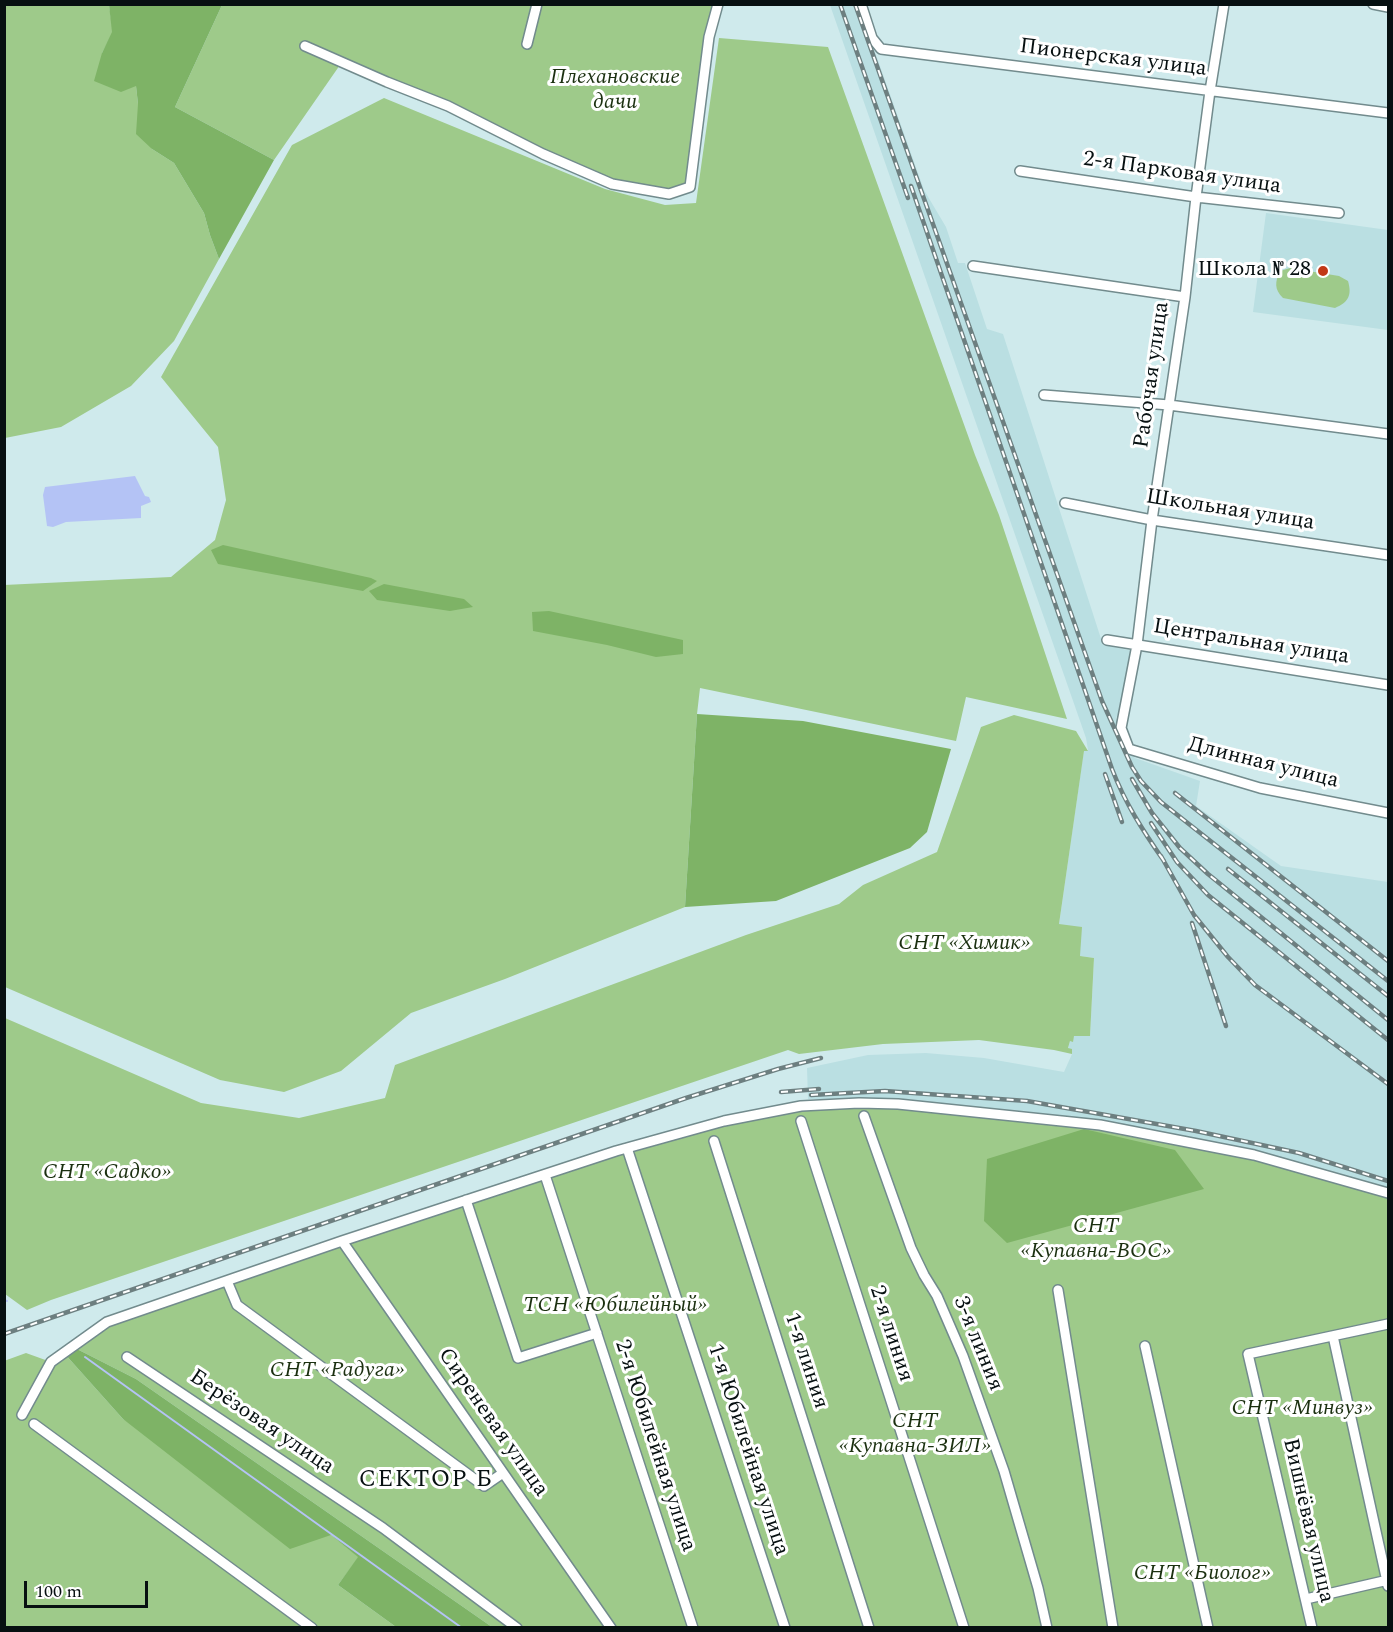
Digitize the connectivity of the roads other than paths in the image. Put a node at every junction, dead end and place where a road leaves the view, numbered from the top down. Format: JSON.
{"nodes":[{"id":1,"x":537,"y":4,"type":"edge"},
{"id":2,"x":718,"y":4,"type":"edge"},
{"id":3,"x":861,"y":4,"type":"edge"},
{"id":4,"x":1224,"y":4,"type":"edge"},
{"id":5,"x":1373,"y":4,"type":"edge"},
{"id":6,"x":1389,"y":7,"type":"edge"},
{"id":7,"x":527,"y":44,"type":"dead end"},
{"id":8,"x":305,"y":46,"type":"dead end"},
{"id":9,"x":1210,"y":91,"type":"junction"},
{"id":10,"x":1389,"y":113,"type":"edge"},
{"id":11,"x":1020,"y":171,"type":"dead end"},
{"id":12,"x":1196,"y":197,"type":"junction"},
{"id":13,"x":1339,"y":213,"type":"dead end"},
{"id":14,"x":973,"y":266,"type":"dead end"},
{"id":15,"x":1185,"y":297,"type":"junction"},
{"id":16,"x":1044,"y":395,"type":"dead end"},
{"id":17,"x":1168,"y":405,"type":"junction"},
{"id":18,"x":1389,"y":434,"type":"edge"},
{"id":19,"x":1065,"y":503,"type":"dead end"},
{"id":20,"x":1152,"y":520,"type":"junction"},
{"id":21,"x":1389,"y":555,"type":"edge"},
{"id":22,"x":1107,"y":640,"type":"dead end"},
{"id":23,"x":1137,"y":645,"type":"junction"},
{"id":24,"x":1389,"y":685,"type":"edge"},
{"id":25,"x":1129,"y":749,"type":"joint"},
{"id":26,"x":1389,"y":813,"type":"edge"},
{"id":27,"x":864,"y":1116,"type":"dead end"},
{"id":28,"x":801,"y":1121,"type":"dead end"},
{"id":29,"x":714,"y":1141,"type":"dead end"},
{"id":30,"x":627,"y":1148,"type":"junction"},
{"id":31,"x":545,"y":1175,"type":"junction"},
{"id":32,"x":1389,"y":1193,"type":"edge"},
{"id":33,"x":466,"y":1200,"type":"junction"},
{"id":34,"x":342,"y":1241,"type":"junction"},
{"id":35,"x":227,"y":1281,"type":"junction"},
{"id":36,"x":1058,"y":1290,"type":"dead end"},
{"id":37,"x":1389,"y":1324,"type":"edge"},
{"id":38,"x":597,"y":1333,"type":"junction"},
{"id":39,"x":1333,"y":1336,"type":"junction"},
{"id":40,"x":1145,"y":1346,"type":"dead end"},
{"id":41,"x":127,"y":1357,"type":"dead end"},
{"id":42,"x":22,"y":1415,"type":"dead end"},
{"id":43,"x":34,"y":1424,"type":"dead end"},
{"id":44,"x":503,"y":1473,"type":"junction"},
{"id":45,"x":1388,"y":1582,"type":"edge"},
{"id":46,"x":1306,"y":1599,"type":"junction"},
{"id":47,"x":312,"y":1628,"type":"edge"},
{"id":48,"x":518,"y":1628,"type":"edge"},
{"id":49,"x":611,"y":1628,"type":"edge"},
{"id":50,"x":693,"y":1628,"type":"edge"},
{"id":51,"x":785,"y":1628,"type":"edge"},
{"id":52,"x":869,"y":1628,"type":"edge"},
{"id":53,"x":964,"y":1628,"type":"edge"},
{"id":54,"x":1047,"y":1628,"type":"edge"},
{"id":55,"x":1113,"y":1628,"type":"edge"},
{"id":56,"x":1208,"y":1628,"type":"edge"},
{"id":57,"x":1312,"y":1628,"type":"edge"}],
"edges":[{"from":1,"to":7,"type":"street"},
{"from":2,"to":8,"type":"street"},
{"from":3,"to":9,"type":"street","name":"Пионерская улица"},
{"from":4,"to":9,"type":"street","name":"Рабочая улица"},
{"from":5,"to":6,"type":"street"},
{"from":9,"to":10,"type":"street","name":"Пионерская улица"},
{"from":9,"to":12,"type":"street","name":"Рабочая улица"},
{"from":11,"to":12,"type":"street","name":"2-я Парковая улица"},
{"from":12,"to":13,"type":"street","name":"2-я Парковая улица"},
{"from":12,"to":15,"type":"street","name":"Рабочая улица"},
{"from":14,"to":15,"type":"street"},
{"from":15,"to":17,"type":"street","name":"Рабочая улица"},
{"from":16,"to":17,"type":"street"},
{"from":17,"to":18,"type":"street"},
{"from":17,"to":20,"type":"street","name":"Рабочая улица"},
{"from":19,"to":20,"type":"street","name":"Школьная улица"},
{"from":20,"to":21,"type":"street","name":"Школьная улица"},
{"from":20,"to":23,"type":"street","name":"Рабочая улица"},
{"from":22,"to":23,"type":"street","name":"Центральная улица"},
{"from":23,"to":24,"type":"street","name":"Центральная улица"},
{"from":23,"to":25,"type":"street","name":"Рабочая улица"},
{"from":25,"to":26,"type":"street","name":"Длинная улица"},
{"from":27,"to":54,"type":"street","name":"3-я линия"},
{"from":28,"to":53,"type":"street","name":"2-я линия"},
{"from":29,"to":52,"type":"street","name":"1-я линия"},
{"from":30,"to":31,"type":"street"},
{"from":30,"to":32,"type":"street"},
{"from":30,"to":51,"type":"street","name":"1-я Юбилейная улица"},
{"from":31,"to":33,"type":"street"},
{"from":31,"to":38,"type":"street","name":"2-я Юбилейная улица"},
{"from":33,"to":34,"type":"street"},
{"from":33,"to":38,"type":"street"},
{"from":34,"to":35,"type":"street"},
{"from":34,"to":44,"type":"street","name":"Сиреневая улица"},
{"from":35,"to":42,"type":"street"},
{"from":35,"to":44,"type":"street"},
{"from":36,"to":55,"type":"street"},
{"from":37,"to":39,"type":"street"},
{"from":38,"to":50,"type":"street","name":"2-я Юбилейная улица"},
{"from":39,"to":45,"type":"street"},
{"from":39,"to":46,"type":"street","name":"Вишнёвая улица"},
{"from":40,"to":56,"type":"street"},
{"from":41,"to":48,"type":"street","name":"Берёзовая улица"},
{"from":43,"to":47,"type":"street"},
{"from":44,"to":49,"type":"street","name":"Сиреневая улица"},
{"from":45,"to":46,"type":"street"},
{"from":46,"to":57,"type":"street","name":"Вишнёвая улица"}]}
